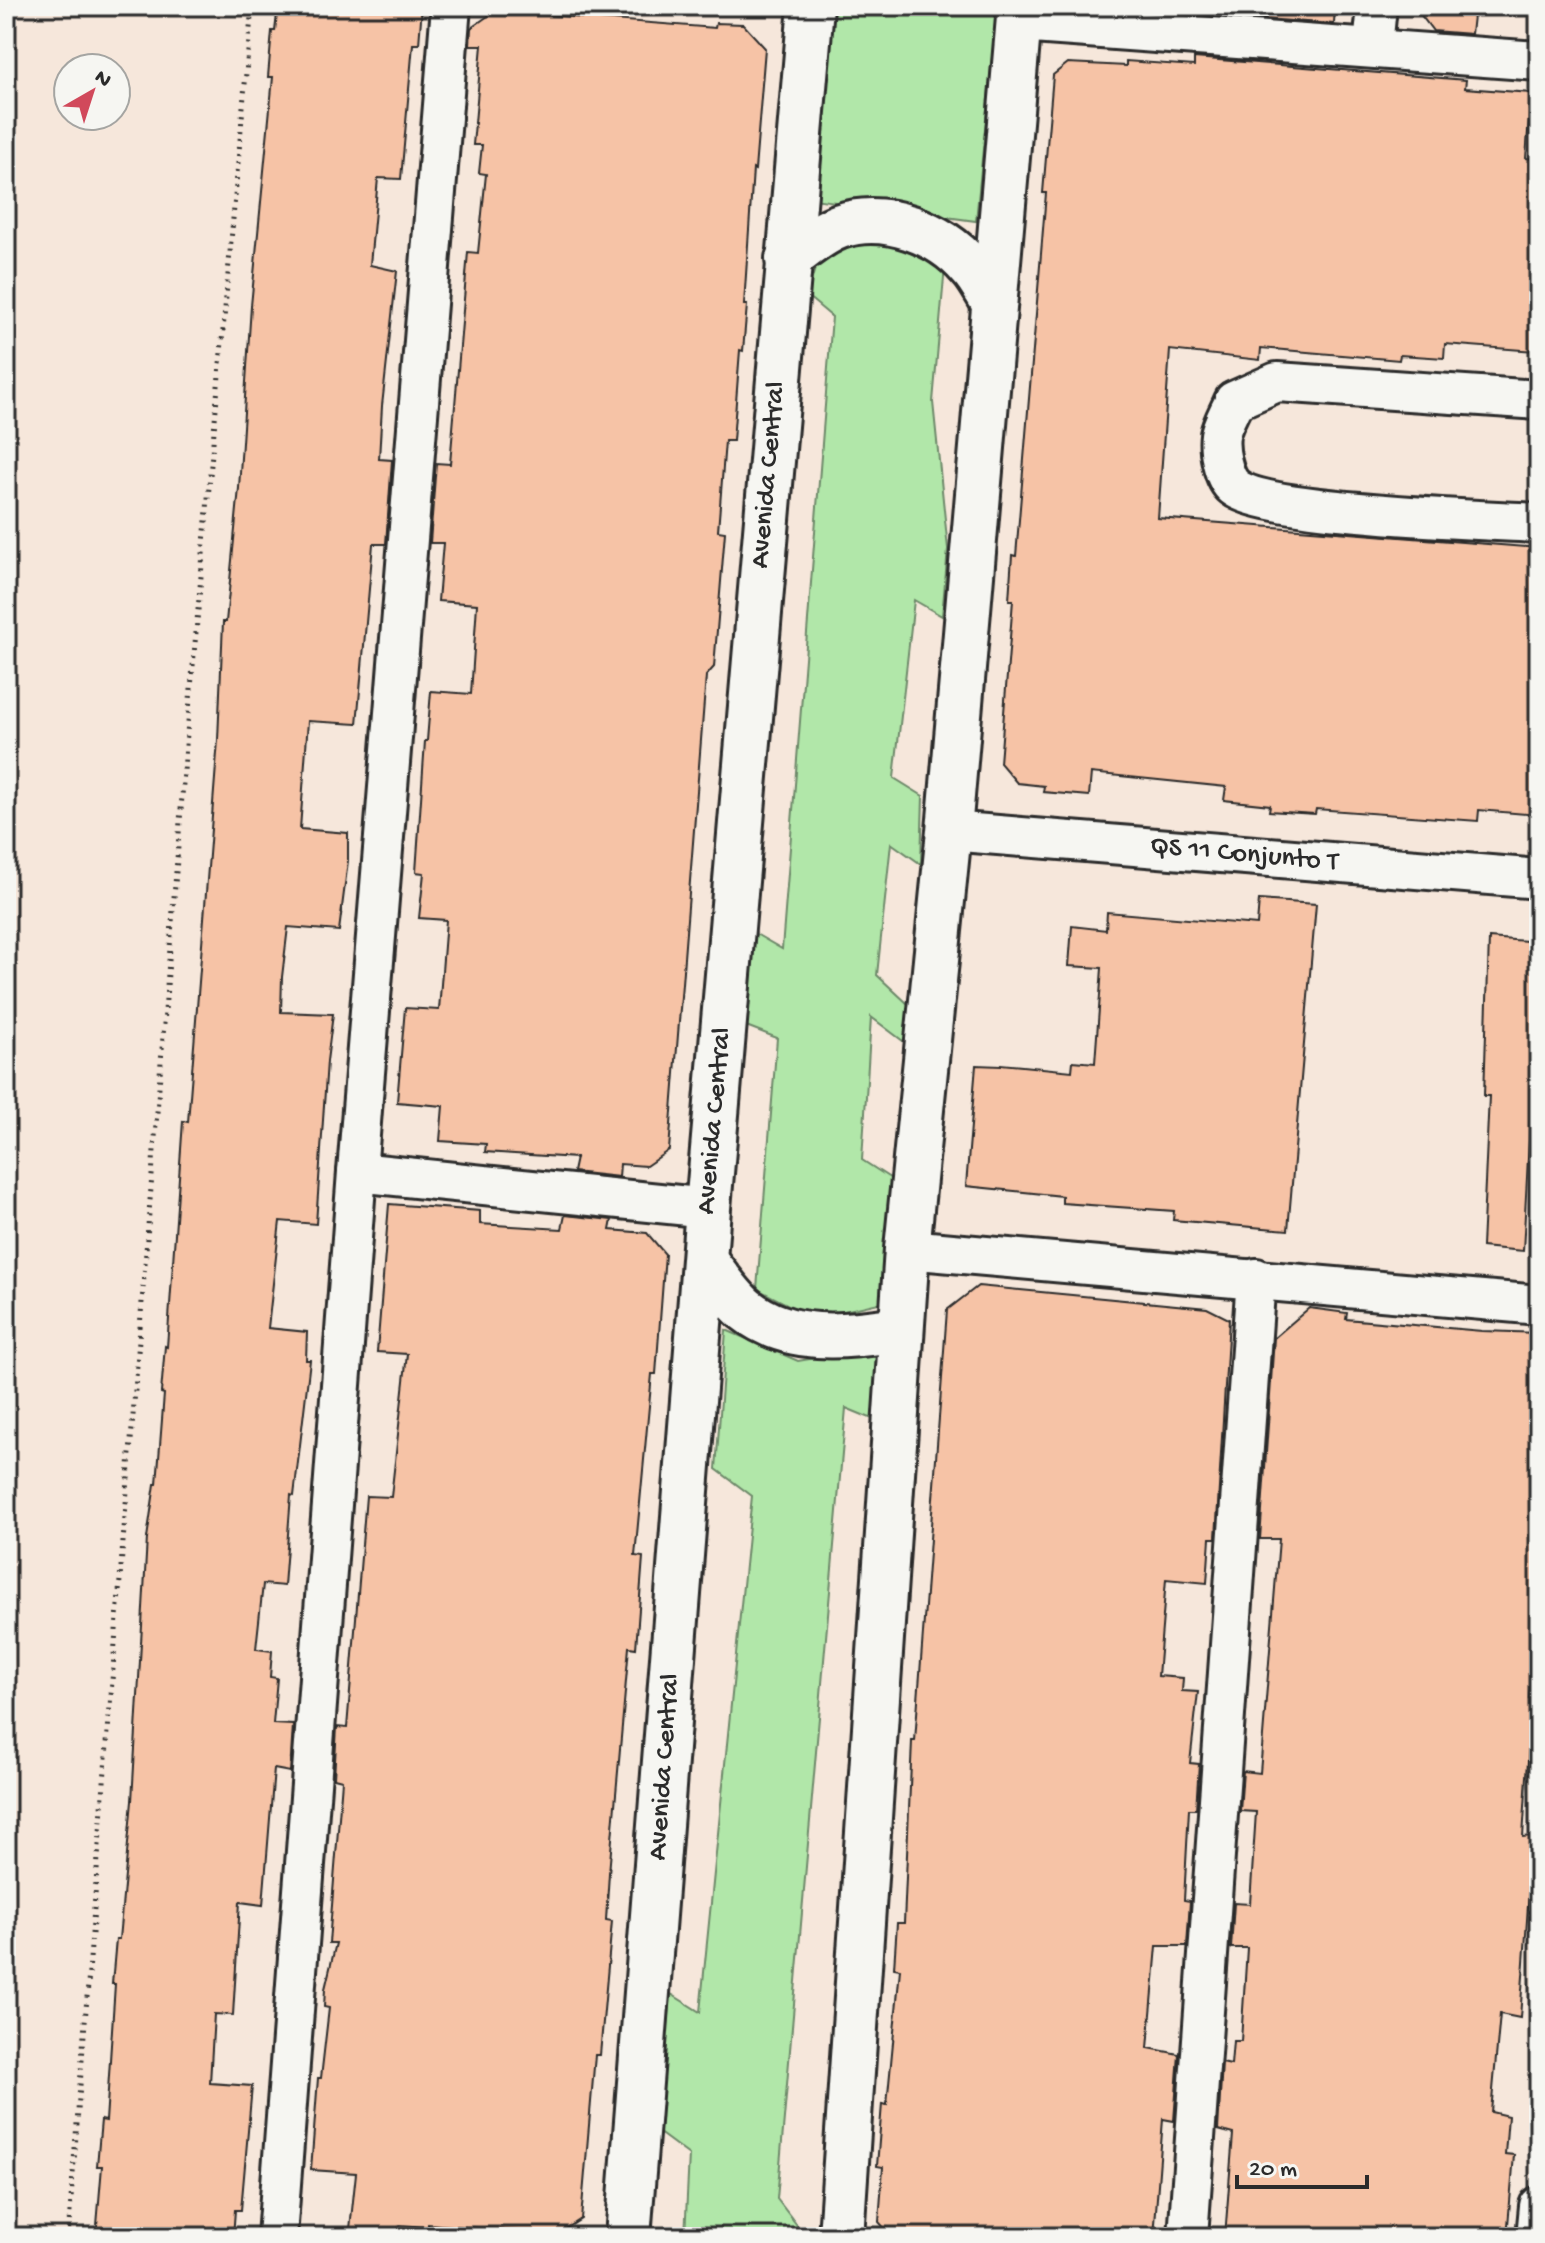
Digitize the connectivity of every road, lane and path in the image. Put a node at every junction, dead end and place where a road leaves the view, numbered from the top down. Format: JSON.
{"nodes":[{"id":1,"x":252,"y":6,"type":"edge"},
{"id":2,"x":451,"y":6,"type":"edge"},
{"id":3,"x":800,"y":6,"type":"edge"},
{"id":4,"x":811,"y":6,"type":"edge"},
{"id":5,"x":1377,"y":6,"type":"edge"},
{"id":6,"x":1019,"y":14,"type":"edge"},
{"id":7,"x":1373,"y":47,"type":"junction"},
{"id":8,"x":1539,"y":61,"type":"edge"},
{"id":9,"x":788,"y":259,"type":"junction"},
{"id":10,"x":994,"y":303,"type":"junction"},
{"id":11,"x":1539,"y":400,"type":"edge"},
{"id":12,"x":1539,"y":523,"type":"edge"},
{"id":13,"x":949,"y":831,"type":"junction"},
{"id":14,"x":1539,"y":879,"type":"edge"},
{"id":15,"x":357,"y":1172,"type":"junction"},
{"id":16,"x":708,"y":1208,"type":"junction"},
{"id":17,"x":907,"y":1249,"type":"junction"},
{"id":18,"x":705,"y":1261,"type":"junction"},
{"id":19,"x":1256,"y":1278,"type":"junction"},
{"id":20,"x":1539,"y":1305,"type":"edge"},
{"id":21,"x":901,"y":1329,"type":"junction"},
{"id":22,"x":1539,"y":2206,"type":"edge"},
{"id":23,"x":68,"y":2237,"type":"edge"},
{"id":24,"x":277,"y":2237,"type":"edge"},
{"id":25,"x":628,"y":2237,"type":"edge"},
{"id":26,"x":841,"y":2237,"type":"edge"},
{"id":27,"x":1188,"y":2237,"type":"edge"},
{"id":28,"x":1536,"y":2237,"type":"edge"}],
"edges":[{"from":1,"to":23,"type":"path"},
{"from":2,"to":15,"type":"street"},
{"from":3,"to":4,"type":"street"},
{"from":4,"to":9,"type":"street","name":"Avenida Central"},
{"from":5,"to":7,"type":"street"},
{"from":6,"to":7,"type":"street"},
{"from":6,"to":10,"type":"street"},
{"from":7,"to":8,"type":"street"},
{"from":9,"to":10,"type":"street"},
{"from":9,"to":16,"type":"street","name":"Avenida Central"},
{"from":10,"to":13,"type":"street"},
{"from":11,"to":12,"type":"street"},
{"from":13,"to":14,"type":"street","name":"QS 11 Conjunto T"},
{"from":13,"to":17,"type":"street"},
{"from":15,"to":16,"type":"street"},
{"from":15,"to":24,"type":"street"},
{"from":16,"to":18,"type":"street","name":"Avenida Central"},
{"from":17,"to":19,"type":"street"},
{"from":17,"to":21,"type":"street"},
{"from":18,"to":21,"type":"street"},
{"from":18,"to":25,"type":"street","name":"Avenida Central"},
{"from":19,"to":20,"type":"street"},
{"from":19,"to":27,"type":"street"},
{"from":21,"to":26,"type":"street"},
{"from":22,"to":28,"type":"street"}]}
